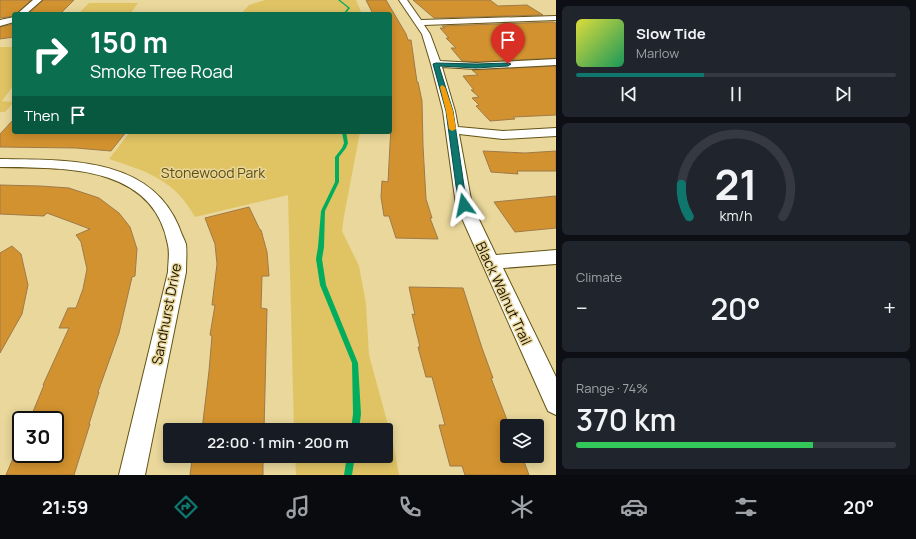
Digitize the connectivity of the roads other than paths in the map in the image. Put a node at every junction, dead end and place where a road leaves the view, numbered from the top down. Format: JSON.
{"nodes":[{"id":1,"x":38,"y":0,"type":"edge"},
{"id":2,"x":403,"y":0,"type":"edge"},
{"id":3,"x":23,"y":12,"type":"edge"},
{"id":4,"x":556,"y":18,"type":"edge"},
{"id":5,"x":12,"y":20,"type":"edge"},
{"id":6,"x":0,"y":23,"type":"edge"},
{"id":7,"x":419,"y":23,"type":"junction"},
{"id":8,"x":556,"y":62,"type":"edge"},
{"id":9,"x":436,"y":64,"type":"junction"},
{"id":10,"x":453,"y":130,"type":"junction"},
{"id":11,"x":556,"y":132,"type":"edge"},
{"id":12,"x":0,"y":164,"type":"edge"},
{"id":13,"x":556,"y":257,"type":"edge"},
{"id":14,"x":490,"y":262,"type":"junction"},
{"id":15,"x":556,"y":403,"type":"edge"},
{"id":16,"x":132,"y":475,"type":"edge"}],
"edges":[{"from":1,"to":3,"type":"street"},
{"from":2,"to":7,"type":"street","name":"Black Walnut Trail"},
{"from":4,"to":7,"type":"street"},
{"from":5,"to":6,"type":"street"},
{"from":7,"to":9,"type":"street","name":"Black Walnut Trail"},
{"from":8,"to":9,"type":"street"},
{"from":9,"to":10,"type":"street","name":"Black Walnut Trail"},
{"from":10,"to":11,"type":"street"},
{"from":10,"to":14,"type":"street","name":"Black Walnut Trail"},
{"from":12,"to":16,"type":"street","name":"Sandhurst Drive"},
{"from":13,"to":14,"type":"street"},
{"from":14,"to":15,"type":"street","name":"Black Walnut Trail"}]}
